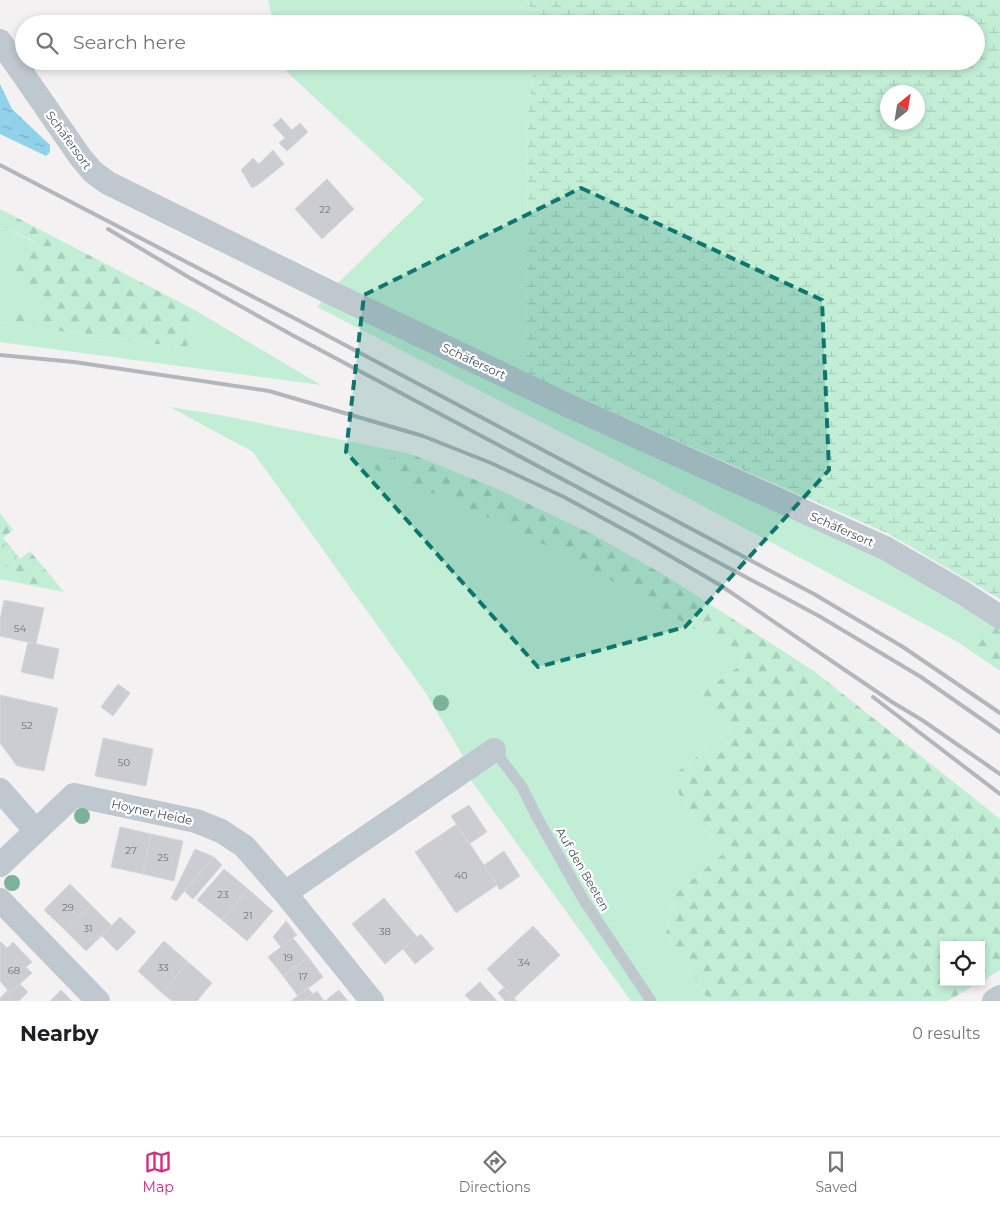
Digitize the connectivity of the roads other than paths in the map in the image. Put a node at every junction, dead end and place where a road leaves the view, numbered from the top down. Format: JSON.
{"nodes":[{"id":1,"x":0,"y":41,"type":"edge"},
{"id":2,"x":15,"y":63,"type":"edge"},
{"id":3,"x":20,"y":70,"type":"edge"},
{"id":4,"x":1000,"y":617,"type":"edge"},
{"id":5,"x":494,"y":750,"type":"joint"},
{"id":6,"x":0,"y":790,"type":"edge"},
{"id":7,"x":36,"y":831,"type":"junction"},
{"id":8,"x":0,"y":865,"type":"edge"},
{"id":9,"x":285,"y":893,"type":"junction"},
{"id":10,"x":0,"y":900,"type":"edge"},
{"id":11,"x":1000,"y":997,"type":"edge"},
{"id":12,"x":98,"y":1001,"type":"edge"},
{"id":13,"x":372,"y":1001,"type":"edge"},
{"id":14,"x":651,"y":1001,"type":"edge"},
{"id":15,"x":994,"y":1001,"type":"edge"}],
"edges":[{"from":1,"to":2,"type":"street","name":"Schäfersort"},
{"from":3,"to":4,"type":"street","name":"Schäfersort"},
{"from":5,"to":9,"type":"street"},
{"from":5,"to":14,"type":"lane","name":"Auf den Beeten"},
{"from":6,"to":7,"type":"street"},
{"from":7,"to":8,"type":"street","name":"Hoyner Heide"},
{"from":7,"to":9,"type":"street","name":"Hoyner Heide"},
{"from":9,"to":13,"type":"street","name":"Hoyner Heide"},
{"from":10,"to":12,"type":"street"},
{"from":11,"to":15,"type":"street"}]}
